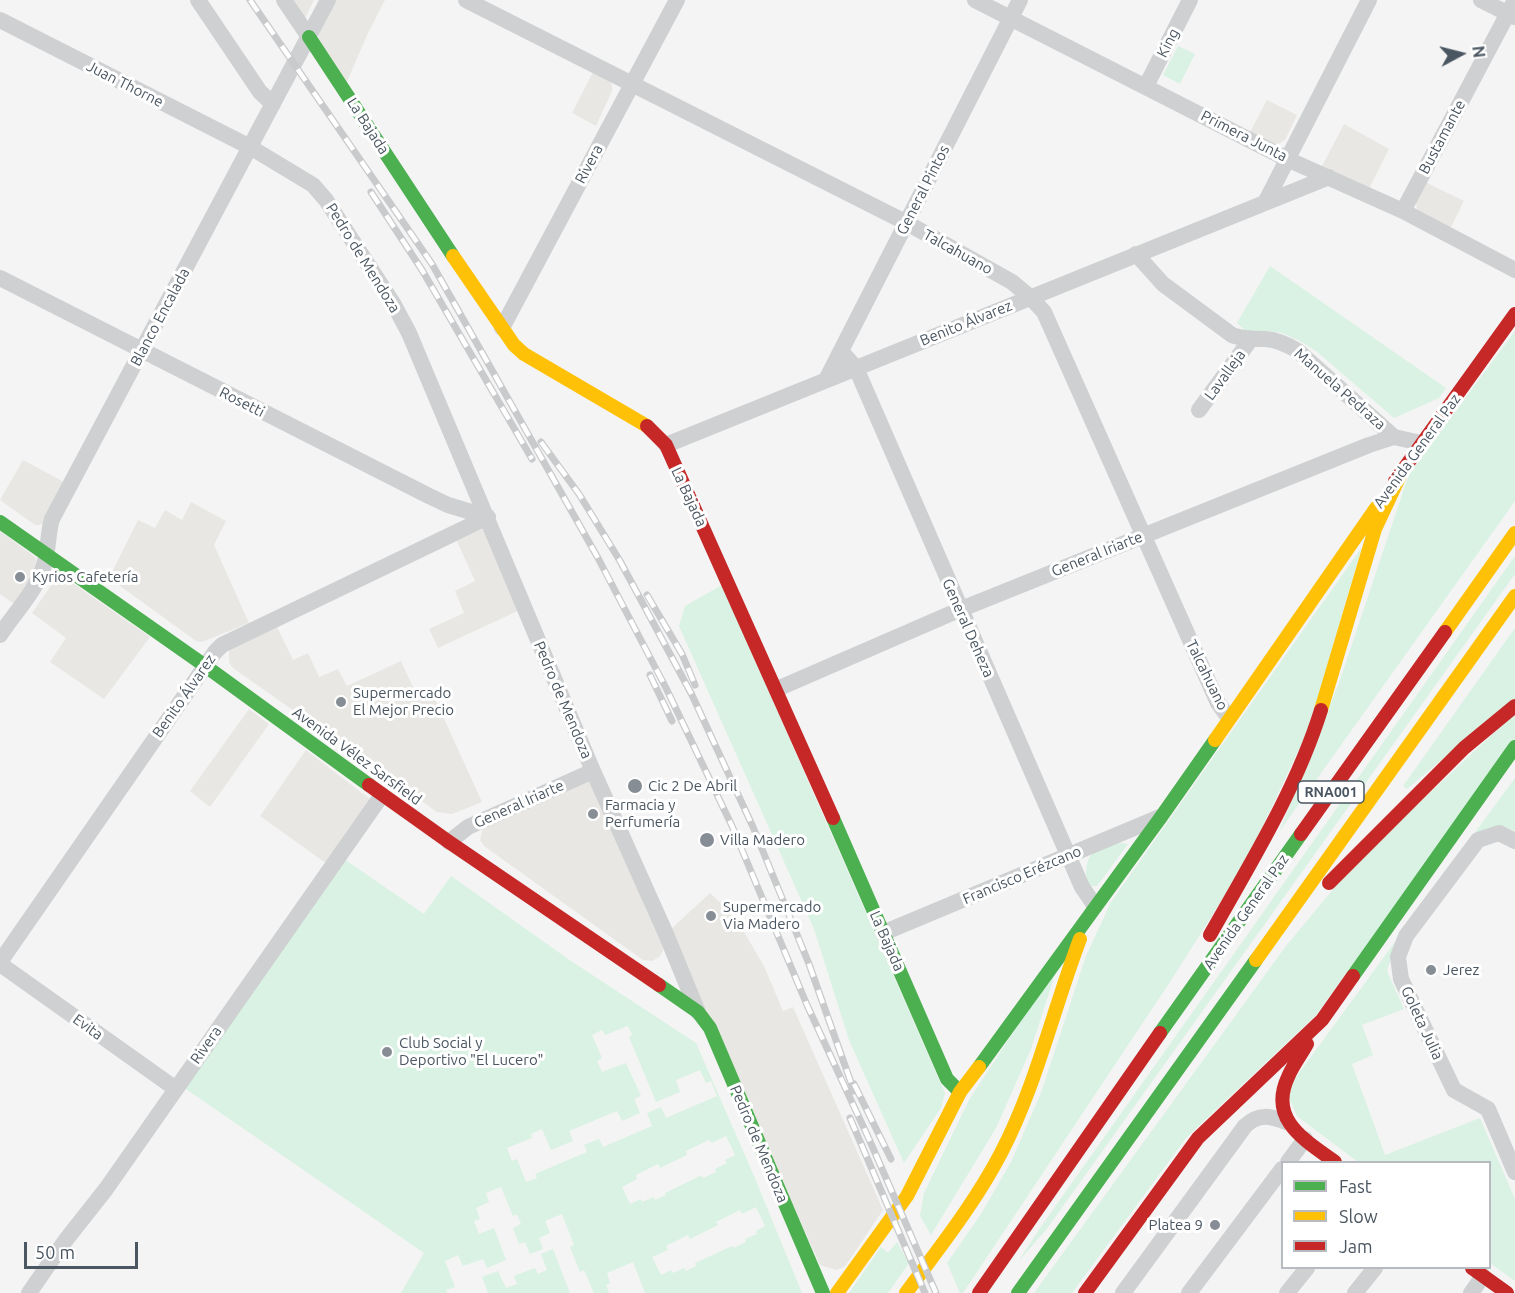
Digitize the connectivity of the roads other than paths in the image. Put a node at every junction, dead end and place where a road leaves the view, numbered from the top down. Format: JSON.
{"nodes":[{"id":1,"x":198,"y":0,"type":"edge"},
{"id":2,"x":285,"y":0,"type":"edge"},
{"id":3,"x":328,"y":0,"type":"edge"},
{"id":4,"x":466,"y":0,"type":"edge"},
{"id":5,"x":677,"y":0,"type":"edge"},
{"id":6,"x":975,"y":0,"type":"edge"},
{"id":7,"x":1020,"y":0,"type":"edge"},
{"id":8,"x":1190,"y":0,"type":"edge"},
{"id":9,"x":1369,"y":0,"type":"edge"},
{"id":10,"x":1481,"y":0,"type":"edge"},
{"id":11,"x":1513,"y":10,"type":"edge"},
{"id":12,"x":1011,"y":18,"type":"junction"},
{"id":13,"x":0,"y":20,"type":"edge"},
{"id":14,"x":309,"y":37,"type":"junction"},
{"id":15,"x":632,"y":83,"type":"junction"},
{"id":16,"x":1146,"y":86,"type":"junction"},
{"id":17,"x":273,"y":104,"type":"junction"},
{"id":18,"x":250,"y":147,"type":"junction"},
{"id":19,"x":1287,"y":159,"type":"junction"},
{"id":20,"x":1329,"y":177,"type":"junction"},
{"id":21,"x":1266,"y":201,"type":"junction"},
{"id":22,"x":1403,"y":211,"type":"junction"},
{"id":23,"x":907,"y":223,"type":"junction"},
{"id":24,"x":1136,"y":255,"type":"junction"},
{"id":25,"x":1515,"y":270,"type":"edge"},
{"id":26,"x":0,"y":278,"type":"edge"},
{"id":27,"x":1030,"y":297,"type":"junction"},
{"id":28,"x":1515,"y":314,"type":"edge"},
{"id":29,"x":502,"y":328,"type":"junction"},
{"id":30,"x":1251,"y":339,"type":"junction"},
{"id":31,"x":141,"y":351,"type":"junction"},
{"id":32,"x":842,"y":351,"type":"junction"},
{"id":33,"x":856,"y":368,"type":"junction"},
{"id":34,"x":826,"y":380,"type":"junction"},
{"id":35,"x":1199,"y":411,"type":"dead end"},
{"id":36,"x":1394,"y":437,"type":"junction"},
{"id":37,"x":1421,"y":443,"type":"junction"},
{"id":38,"x":666,"y":445,"type":"junction"},
{"id":39,"x":1403,"y":469,"type":"junction"},
{"id":40,"x":488,"y":517,"type":"junction"},
{"id":41,"x":0,"y":522,"type":"edge"},
{"id":42,"x":1515,"y":533,"type":"edge"},
{"id":43,"x":1143,"y":536,"type":"junction"},
{"id":44,"x":46,"y":555,"type":"junction"},
{"id":45,"x":1515,"y":596,"type":"edge"},
{"id":46,"x":959,"y":610,"type":"junction"},
{"id":47,"x":0,"y":635,"type":"edge"},
{"id":48,"x":204,"y":665,"type":"junction"},
{"id":49,"x":777,"y":689,"type":"junction"},
{"id":50,"x":1515,"y":706,"type":"edge"},
{"id":51,"x":1229,"y":718,"type":"junction"},
{"id":52,"x":1515,"y":747,"type":"edge"},
{"id":53,"x":593,"y":771,"type":"junction"},
{"id":54,"x":382,"y":795,"type":"junction"},
{"id":55,"x":1161,"y":817,"type":"junction"},
{"id":56,"x":1515,"y":841,"type":"edge"},
{"id":57,"x":448,"y":842,"type":"junction"},
{"id":58,"x":1068,"y":856,"type":"junction"},
{"id":59,"x":1094,"y":908,"type":"junction"},
{"id":60,"x":883,"y":933,"type":"junction"},
{"id":61,"x":1257,"y":959,"type":"junction"},
{"id":62,"x":0,"y":963,"type":"edge"},
{"id":63,"x":698,"y":1012,"type":"junction"},
{"id":64,"x":1322,"y":1020,"type":"junction"},
{"id":65,"x":1147,"y":1051,"type":"junction"},
{"id":66,"x":176,"y":1089,"type":"junction"},
{"id":67,"x":960,"y":1092,"type":"junction"},
{"id":68,"x":1286,"y":1122,"type":"junction"},
{"id":69,"x":1305,"y":1139,"type":"junction"},
{"id":70,"x":1289,"y":1161,"type":"edge"},
{"id":71,"x":1334,"y":1161,"type":"edge"},
{"id":72,"x":1281,"y":1170,"type":"edge"},
{"id":73,"x":1515,"y":1172,"type":"edge"},
{"id":74,"x":1306,"y":1269,"type":"edge"},
{"id":75,"x":1374,"y":1269,"type":"edge"},
{"id":76,"x":1478,"y":1272,"type":"edge"},
{"id":77,"x":29,"y":1293,"type":"edge"},
{"id":78,"x":823,"y":1293,"type":"edge"},
{"id":79,"x":837,"y":1293,"type":"edge"},
{"id":80,"x":906,"y":1293,"type":"edge"},
{"id":81,"x":979,"y":1293,"type":"edge"},
{"id":82,"x":1018,"y":1293,"type":"edge"},
{"id":83,"x":1085,"y":1293,"type":"edge"},
{"id":84,"x":1123,"y":1293,"type":"edge"},
{"id":85,"x":1189,"y":1293,"type":"edge"},
{"id":86,"x":1287,"y":1293,"type":"edge"},
{"id":87,"x":1355,"y":1293,"type":"edge"},
{"id":88,"x":1471,"y":1293,"type":"edge"},
{"id":89,"x":1507,"y":1293,"type":"edge"}],
"edges":[{"from":1,"to":17,"type":"street"},
{"from":2,"to":14,"type":"street","name":"La Bajada"},
{"from":3,"to":14,"type":"street","name":"Blanco Encalada"},
{"from":4,"to":15,"type":"street","name":"Talcahuano"},
{"from":5,"to":15,"type":"street","name":"Rivera"},
{"from":6,"to":12,"type":"street","name":"Primera Junta"},
{"from":7,"to":12,"type":"street","name":"General Pintos"},
{"from":8,"to":16,"type":"street","name":"King"},
{"from":9,"to":19,"type":"street"},
{"from":10,"to":11,"type":"street"},
{"from":11,"to":22,"type":"street","name":"Bustamante"},
{"from":12,"to":16,"type":"street","name":"Primera Junta"},
{"from":12,"to":23,"type":"street","name":"General Pintos"},
{"from":13,"to":18,"type":"street","name":"Juan Thorne"},
{"from":14,"to":17,"type":"street","name":"Blanco Encalada"},
{"from":14,"to":29,"type":"main road","name":"La Bajada"},
{"from":15,"to":23,"type":"street","name":"Talcahuano"},
{"from":15,"to":29,"type":"street","name":"Rivera"},
{"from":16,"to":19,"type":"street","name":"Primera Junta"},
{"from":17,"to":18,"type":"street","name":"Blanco Encalada"},
{"from":18,"to":31,"type":"street","name":"Blanco Encalada"},
{"from":18,"to":40,"type":"street","name":"Pedro de Mendoza"},
{"from":19,"to":20,"type":"street","name":"Primera Junta"},
{"from":19,"to":21,"type":"street"},
{"from":20,"to":21,"type":"street","name":"Benito Álvarez"},
{"from":20,"to":22,"type":"street","name":"Primera Junta"},
{"from":21,"to":24,"type":"street","name":"Benito Álvarez"},
{"from":22,"to":25,"type":"street","name":"Primera Junta"},
{"from":23,"to":27,"type":"street","name":"Talcahuano"},
{"from":23,"to":32,"type":"street","name":"General Pintos"},
{"from":24,"to":27,"type":"street","name":"Benito Álvarez"},
{"from":24,"to":30,"type":"street","name":"Manuela Pedraza"},
{"from":26,"to":31,"type":"street","name":"Rosetti"},
{"from":27,"to":33,"type":"street","name":"Benito Álvarez"},
{"from":27,"to":43,"type":"street","name":"Talcahuano"},
{"from":28,"to":37,"type":"main road","name":"Avenida General Paz"},
{"from":29,"to":38,"type":"main road","name":"La Bajada"},
{"from":30,"to":35,"type":"street","name":"Lavalleja"},
{"from":30,"to":36,"type":"street","name":"Manuela Pedraza"},
{"from":31,"to":40,"type":"street","name":"Rosetti"},
{"from":31,"to":44,"type":"street","name":"Blanco Encalada"},
{"from":32,"to":33,"type":"street","name":"General Deheza"},
{"from":32,"to":34,"type":"street","name":"General Pintos"},
{"from":33,"to":34,"type":"street","name":"Benito Álvarez"},
{"from":33,"to":46,"type":"street","name":"General Deheza"},
{"from":34,"to":38,"type":"street","name":"Benito Álvarez"},
{"from":36,"to":37,"type":"street"},
{"from":36,"to":43,"type":"street","name":"General Iriarte"},
{"from":37,"to":39,"type":"main road","name":"Avenida General Paz"},
{"from":38,"to":49,"type":"main road","name":"La Bajada"},
{"from":39,"to":51,"type":"main road","name":"Avenida General Paz"},
{"from":39,"to":65,"type":"main road"},
{"from":40,"to":48,"type":"street","name":"Benito Álvarez"},
{"from":40,"to":53,"type":"street","name":"Pedro de Mendoza"},
{"from":41,"to":44,"type":"main road","name":"Avenida Vélez Sarsfield"},
{"from":42,"to":65,"type":"main road","name":"Avenida General Paz","number":"RNA001"},
{"from":43,"to":46,"type":"street","name":"General Iriarte"},
{"from":43,"to":51,"type":"street","name":"Talcahuano"},
{"from":44,"to":47,"type":"street","name":"Blanco Encalada"},
{"from":44,"to":48,"type":"main road","name":"Avenida Vélez Sarsfield"},
{"from":45,"to":61,"type":"main road","number":"RNA001"},
{"from":46,"to":49,"type":"street","name":"General Iriarte"},
{"from":46,"to":58,"type":"street","name":"General Deheza"},
{"from":48,"to":54,"type":"main road","name":"Avenida Vélez Sarsfield"},
{"from":48,"to":62,"type":"street","name":"Benito Álvarez"},
{"from":49,"to":60,"type":"main road","name":"La Bajada"},
{"from":50,"to":61,"type":"main road"},
{"from":51,"to":55,"type":"main road","name":"Avenida General Paz"},
{"from":52,"to":64,"type":"main road"},
{"from":53,"to":57,"type":"street","name":"General Iriarte"},
{"from":53,"to":63,"type":"street","name":"Pedro de Mendoza"},
{"from":54,"to":57,"type":"main road","name":"Avenida Vélez Sarsfield"},
{"from":54,"to":66,"type":"street","name":"Rivera"},
{"from":55,"to":58,"type":"street","name":"Francisco Erézcano"},
{"from":55,"to":59,"type":"main road","name":"Avenida General Paz"},
{"from":56,"to":73,"type":"street","name":"Goleta Julia"},
{"from":57,"to":63,"type":"main road","name":"Avenida Vélez Sarsfield"},
{"from":58,"to":59,"type":"street","name":"General Deheza"},
{"from":58,"to":60,"type":"street","name":"Francisco Erézcano"},
{"from":59,"to":67,"type":"main road","name":"Avenida General Paz"},
{"from":59,"to":80,"type":"main road","name":"Avenida General Paz"},
{"from":60,"to":67,"type":"main road","name":"La Bajada"},
{"from":61,"to":82,"type":"main road","number":"RNA001"},
{"from":62,"to":66,"type":"street","name":"Evita"},
{"from":63,"to":78,"type":"main road","name":"Pedro de Mendoza"},
{"from":64,"to":68,"type":"main road"},
{"from":64,"to":83,"type":"main road"},
{"from":65,"to":81,"type":"main road","name":"Avenida General Paz","number":"RNA001"},
{"from":66,"to":77,"type":"street","name":"Rivera"},
{"from":67,"to":79,"type":"main road","name":"Avenida General Paz"},
{"from":68,"to":69,"type":"main road"},
{"from":68,"to":84,"type":"street"},
{"from":69,"to":70,"type":"street"},
{"from":69,"to":71,"type":"main road"},
{"from":72,"to":85,"type":"street"},
{"from":74,"to":86,"type":"street"},
{"from":75,"to":87,"type":"street"},
{"from":76,"to":88,"type":"street"},
{"from":76,"to":89,"type":"main road"}]}
